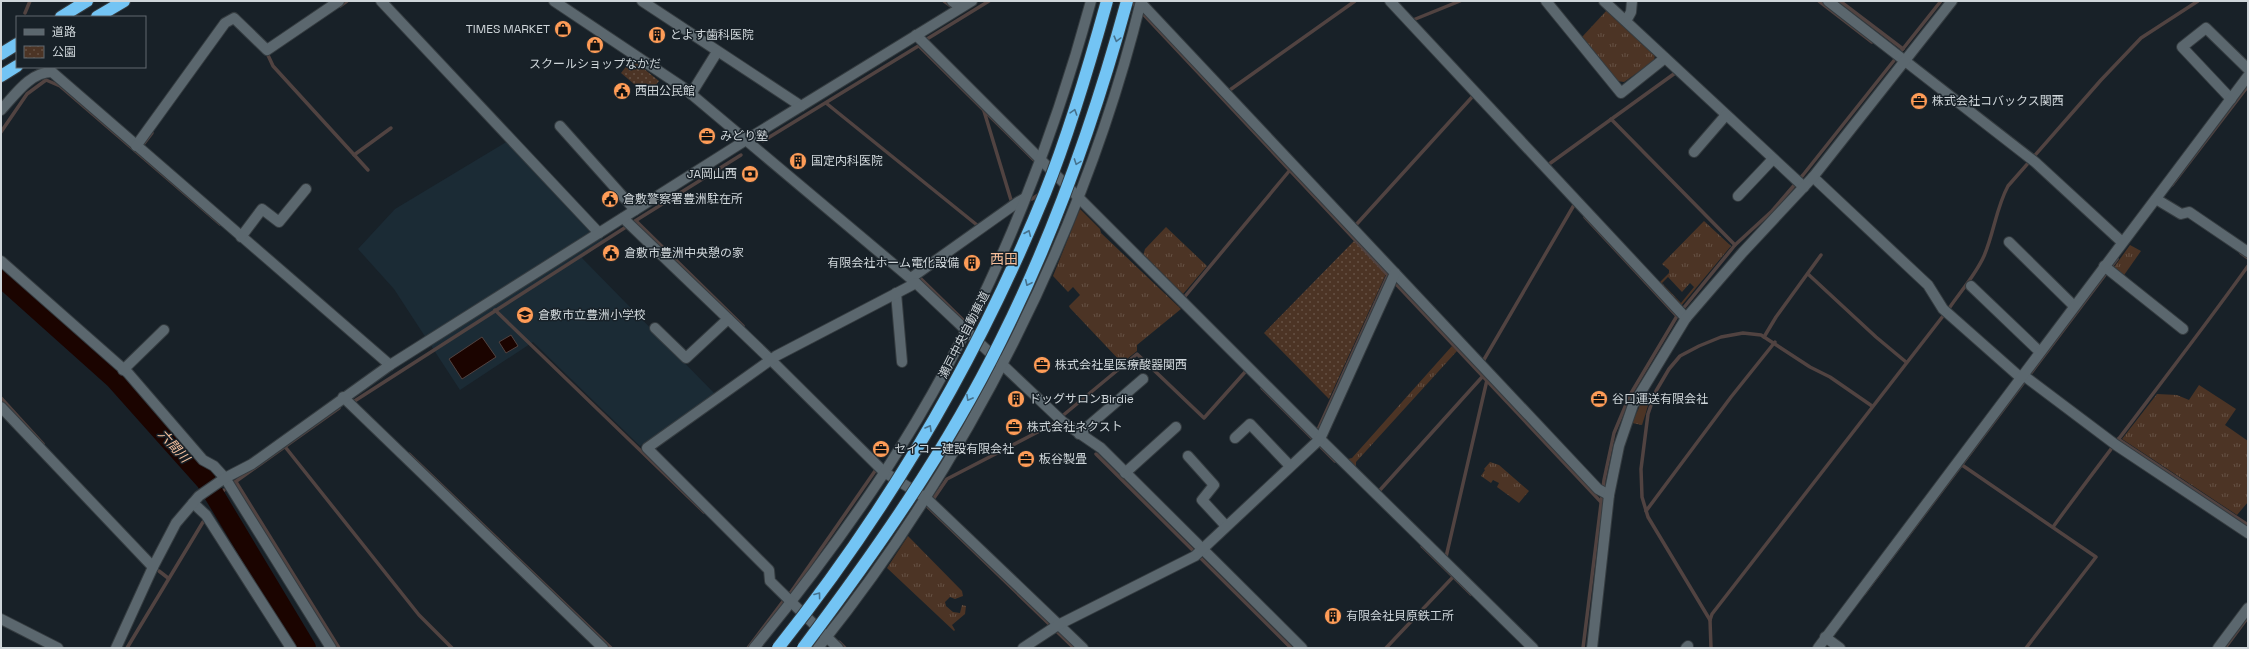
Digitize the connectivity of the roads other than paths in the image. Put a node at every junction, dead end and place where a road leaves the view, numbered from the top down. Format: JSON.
{"nodes":[{"id":1,"x":87,"y":1,"type":"edge"},
{"id":2,"x":124,"y":1,"type":"edge"},
{"id":3,"x":339,"y":1,"type":"edge"},
{"id":4,"x":381,"y":1,"type":"edge"},
{"id":5,"x":554,"y":1,"type":"edge"},
{"id":6,"x":642,"y":1,"type":"edge"},
{"id":7,"x":952,"y":1,"type":"edge"},
{"id":8,"x":972,"y":1,"type":"edge"},
{"id":9,"x":1091,"y":1,"type":"edge"},
{"id":10,"x":1107,"y":1,"type":"edge"},
{"id":11,"x":1127,"y":1,"type":"edge"},
{"id":12,"x":1390,"y":1,"type":"edge"},
{"id":13,"x":1546,"y":1,"type":"edge"},
{"id":14,"x":1604,"y":1,"type":"edge"},
{"id":15,"x":1632,"y":1,"type":"edge"},
{"id":16,"x":1828,"y":1,"type":"edge"},
{"id":17,"x":1952,"y":1,"type":"edge"},
{"id":18,"x":1140,"y":6,"type":"edge"},
{"id":19,"x":961,"y":7,"type":"junction"},
{"id":20,"x":63,"y":16,"type":"edge"},
{"id":21,"x":100,"y":16,"type":"edge"},
{"id":22,"x":1626,"y":21,"type":"junction"},
{"id":23,"x":916,"y":35,"type":"junction"},
{"id":24,"x":16,"y":45,"type":"edge"},
{"id":25,"x":718,"y":52,"type":"junction"},
{"id":26,"x":1,"y":54,"type":"edge"},
{"id":27,"x":1665,"y":58,"type":"junction"},
{"id":28,"x":1904,"y":59,"type":"junction"},
{"id":29,"x":16,"y":67,"type":"edge"},
{"id":30,"x":2248,"y":69,"type":"edge"},
{"id":31,"x":1,"y":76,"type":"edge"},
{"id":32,"x":2248,"y":76,"type":"edge"},
{"id":33,"x":691,"y":94,"type":"junction"},
{"id":34,"x":2231,"y":99,"type":"junction"},
{"id":35,"x":801,"y":106,"type":"junction"},
{"id":36,"x":1,"y":110,"type":"edge"},
{"id":37,"x":1726,"y":115,"type":"junction"},
{"id":38,"x":560,"y":126,"type":"dead end"},
{"id":39,"x":746,"y":140,"type":"junction"},
{"id":40,"x":136,"y":146,"type":"junction"},
{"id":41,"x":1694,"y":152,"type":"dead end"},
{"id":42,"x":1041,"y":158,"type":"junction"},
{"id":43,"x":1773,"y":158,"type":"junction"},
{"id":44,"x":1813,"y":177,"type":"junction"},
{"id":45,"x":1800,"y":183,"type":"junction"},
{"id":46,"x":306,"y":189,"type":"dead end"},
{"id":47,"x":1738,"y":196,"type":"dead end"},
{"id":48,"x":1025,"y":198,"type":"junction"},
{"id":49,"x":1079,"y":198,"type":"junction"},
{"id":50,"x":2156,"y":199,"type":"junction"},
{"id":51,"x":635,"y":210,"type":"junction"},
{"id":52,"x":623,"y":218,"type":"junction"},
{"id":53,"x":599,"y":233,"type":"junction"},
{"id":54,"x":241,"y":237,"type":"junction"},
{"id":55,"x":2009,"y":242,"type":"dead end"},
{"id":56,"x":2122,"y":242,"type":"junction"},
{"id":57,"x":2248,"y":252,"type":"edge"},
{"id":58,"x":1,"y":261,"type":"edge"},
{"id":59,"x":2104,"y":266,"type":"junction"},
{"id":60,"x":1396,"y":273,"type":"junction"},
{"id":61,"x":914,"y":280,"type":"junction"},
{"id":62,"x":1971,"y":286,"type":"dead end"},
{"id":63,"x":896,"y":294,"type":"junction"},
{"id":64,"x":2074,"y":306,"type":"junction"},
{"id":65,"x":1682,"y":314,"type":"junction"},
{"id":66,"x":728,"y":318,"type":"junction"},
{"id":67,"x":655,"y":328,"type":"dead end"},
{"id":68,"x":2183,"y":329,"type":"dead end"},
{"id":69,"x":164,"y":330,"type":"dead end"},
{"id":70,"x":964,"y":330,"type":"junction"},
{"id":71,"x":2040,"y":352,"type":"junction"},
{"id":72,"x":771,"y":358,"type":"junction"},
{"id":73,"x":902,"y":362,"type":"dead end"},
{"id":74,"x":1002,"y":365,"type":"junction"},
{"id":75,"x":390,"y":366,"type":"junction"},
{"id":76,"x":124,"y":370,"type":"junction"},
{"id":77,"x":2025,"y":377,"type":"junction"},
{"id":78,"x":1143,"y":380,"type":"dead end"},
{"id":79,"x":343,"y":397,"type":"junction"},
{"id":80,"x":1,"y":407,"type":"edge"},
{"id":81,"x":1176,"y":427,"type":"dead end"},
{"id":82,"x":1079,"y":434,"type":"junction"},
{"id":83,"x":1235,"y":438,"type":"dead end"},
{"id":84,"x":1317,"y":439,"type":"junction"},
{"id":85,"x":1188,"y":456,"type":"dead end"},
{"id":86,"x":1290,"y":466,"type":"junction"},
{"id":87,"x":884,"y":472,"type":"junction"},
{"id":88,"x":1125,"y":473,"type":"junction"},
{"id":89,"x":223,"y":479,"type":"junction"},
{"id":90,"x":1605,"y":493,"type":"junction"},
{"id":91,"x":926,"y":498,"type":"junction"},
{"id":92,"x":196,"y":499,"type":"junction"},
{"id":93,"x":1226,"y":526,"type":"junction"},
{"id":94,"x":2248,"y":533,"type":"edge"},
{"id":95,"x":1199,"y":552,"type":"junction"},
{"id":96,"x":153,"y":567,"type":"junction"},
{"id":97,"x":792,"y":602,"type":"junction"},
{"id":98,"x":2248,"y":608,"type":"edge"},
{"id":99,"x":1,"y":619,"type":"edge"},
{"id":100,"x":1055,"y":627,"type":"junction"},
{"id":101,"x":827,"y":638,"type":"junction"},
{"id":102,"x":1828,"y":639,"type":"junction"},
{"id":103,"x":58,"y":648,"type":"edge"},
{"id":104,"x":116,"y":648,"type":"edge"},
{"id":105,"x":291,"y":648,"type":"edge"},
{"id":106,"x":331,"y":648,"type":"edge"},
{"id":107,"x":603,"y":648,"type":"edge"},
{"id":108,"x":754,"y":648,"type":"edge"},
{"id":109,"x":778,"y":648,"type":"edge"},
{"id":110,"x":803,"y":648,"type":"edge"},
{"id":111,"x":818,"y":648,"type":"edge"},
{"id":112,"x":838,"y":648,"type":"edge"},
{"id":113,"x":1023,"y":648,"type":"edge"},
{"id":114,"x":1083,"y":648,"type":"edge"},
{"id":115,"x":1302,"y":648,"type":"edge"},
{"id":116,"x":1533,"y":648,"type":"edge"},
{"id":117,"x":1592,"y":648,"type":"edge"},
{"id":118,"x":1818,"y":648,"type":"edge"},
{"id":119,"x":1840,"y":648,"type":"edge"},
{"id":120,"x":2218,"y":648,"type":"edge"}],
"edges":[{"from":1,"to":20,"type":"highway"},
{"from":2,"to":21,"type":"highway"},
{"from":3,"to":40,"type":"street"},
{"from":4,"to":53,"type":"street"},
{"from":5,"to":33,"type":"street"},
{"from":6,"to":25,"type":"street"},
{"from":7,"to":19,"type":"street"},
{"from":8,"to":19,"type":"street"},
{"from":9,"to":42,"type":"street"},
{"from":109,"to":10,"type":"highway","name":"瀬戸中央自動車道","one_way":true,"bridge":true},
{"from":11,"to":110,"type":"highway","one_way":true,"bridge":true},
{"from":12,"to":65,"type":"street"},
{"from":13,"to":27,"type":"street"},
{"from":14,"to":22,"type":"street"},
{"from":15,"to":22,"type":"street"},
{"from":16,"to":28,"type":"street"},
{"from":17,"to":28,"type":"street"},
{"from":18,"to":49,"type":"street"},
{"from":18,"to":60,"type":"street"},
{"from":19,"to":23,"type":"street"},
{"from":22,"to":27,"type":"street"},
{"from":23,"to":35,"type":"street"},
{"from":23,"to":42,"type":"street"},
{"from":24,"to":26,"type":"highway"},
{"from":25,"to":33,"type":"street"},
{"from":25,"to":35,"type":"street"},
{"from":27,"to":37,"type":"street"},
{"from":28,"to":44,"type":"street"},
{"from":28,"to":56,"type":"street"},
{"from":29,"to":31,"type":"highway"},
{"from":30,"to":34,"type":"street"},
{"from":32,"to":34,"type":"street"},
{"from":33,"to":39,"type":"street"},
{"from":34,"to":50,"type":"street"},
{"from":35,"to":39,"type":"street"},
{"from":36,"to":40,"type":"street"},
{"from":37,"to":41,"type":"street"},
{"from":37,"to":43,"type":"street"},
{"from":38,"to":51,"type":"street"},
{"from":39,"to":51,"type":"street"},
{"from":39,"to":61,"type":"street"},
{"from":40,"to":54,"type":"street"},
{"from":42,"to":48,"type":"street"},
{"from":42,"to":49,"type":"street"},
{"from":43,"to":45,"type":"street"},
{"from":43,"to":47,"type":"street"},
{"from":44,"to":45,"type":"street"},
{"from":44,"to":77,"type":"street"},
{"from":45,"to":65,"type":"street"},
{"from":46,"to":54,"type":"street"},
{"from":48,"to":61,"type":"street"},
{"from":48,"to":70,"type":"street"},
{"from":49,"to":74,"type":"street"},
{"from":49,"to":84,"type":"street"},
{"from":50,"to":56,"type":"street"},
{"from":50,"to":57,"type":"street"},
{"from":51,"to":52,"type":"street"},
{"from":52,"to":53,"type":"street"},
{"from":52,"to":66,"type":"street"},
{"from":53,"to":75,"type":"street"},
{"from":54,"to":75,"type":"street"},
{"from":55,"to":64,"type":"street"},
{"from":56,"to":59,"type":"street"},
{"from":58,"to":76,"type":"street"},
{"from":59,"to":64,"type":"street"},
{"from":59,"to":68,"type":"street"},
{"from":60,"to":84,"type":"street"},
{"from":60,"to":90,"type":"street"},
{"from":61,"to":63,"type":"street"},
{"from":61,"to":70,"type":"street"},
{"from":62,"to":71,"type":"street"},
{"from":63,"to":72,"type":"street"},
{"from":63,"to":73,"type":"street"},
{"from":64,"to":71,"type":"street"},
{"from":65,"to":90,"type":"street"},
{"from":66,"to":67,"type":"street"},
{"from":66,"to":72,"type":"street"},
{"from":69,"to":76,"type":"street"},
{"from":70,"to":74,"type":"street"},
{"from":70,"to":87,"type":"street"},
{"from":71,"to":77,"type":"street"},
{"from":72,"to":87,"type":"street"},
{"from":72,"to":97,"type":"street"},
{"from":74,"to":82,"type":"street"},
{"from":74,"to":91,"type":"street"},
{"from":75,"to":79,"type":"street"},
{"from":76,"to":89,"type":"street"},
{"from":77,"to":94,"type":"street"},
{"from":77,"to":102,"type":"street"},
{"from":78,"to":82,"type":"street"},
{"from":79,"to":89,"type":"street"},
{"from":79,"to":107,"type":"street"},
{"from":80,"to":96,"type":"street"},
{"from":81,"to":88,"type":"street"},
{"from":82,"to":88,"type":"street"},
{"from":83,"to":86,"type":"street"},
{"from":84,"to":86,"type":"street"},
{"from":84,"to":116,"type":"street"},
{"from":85,"to":93,"type":"street"},
{"from":86,"to":93,"type":"street"},
{"from":87,"to":91,"type":"street"},
{"from":87,"to":97,"type":"street"},
{"from":88,"to":95,"type":"street"},
{"from":89,"to":92,"type":"street"},
{"from":89,"to":106,"type":"street"},
{"from":90,"to":117,"type":"street"},
{"from":91,"to":100,"type":"street"},
{"from":91,"to":101,"type":"street"},
{"from":92,"to":96,"type":"street"},
{"from":92,"to":105,"type":"street"},
{"from":93,"to":95,"type":"street"},
{"from":95,"to":100,"type":"street"},
{"from":95,"to":115,"type":"street"},
{"from":96,"to":104,"type":"street"},
{"from":97,"to":101,"type":"street"},
{"from":97,"to":108,"type":"street"},
{"from":98,"to":120,"type":"street"},
{"from":99,"to":103,"type":"street"},
{"from":100,"to":113,"type":"street"},
{"from":100,"to":114,"type":"street"},
{"from":101,"to":111,"type":"street"},
{"from":101,"to":112,"type":"street"},
{"from":102,"to":118,"type":"street"},
{"from":102,"to":119,"type":"street"}]}
